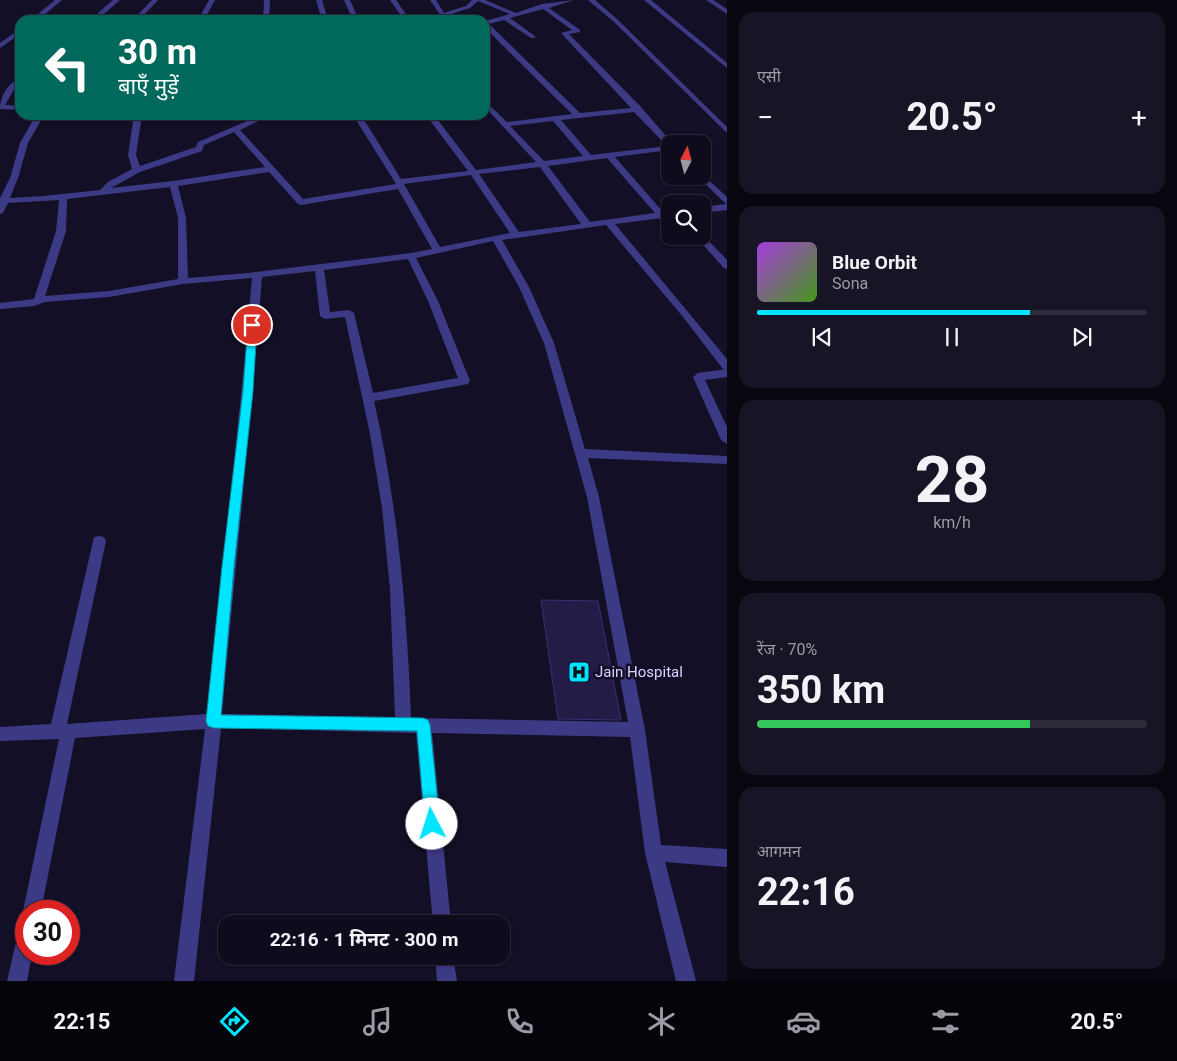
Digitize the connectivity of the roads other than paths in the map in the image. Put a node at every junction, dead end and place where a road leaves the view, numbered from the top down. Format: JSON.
{"nodes":[{"id":1,"x":59,"y":0,"type":"edge"},
{"id":2,"x":117,"y":0,"type":"edge"},
{"id":3,"x":155,"y":0,"type":"edge"},
{"id":4,"x":212,"y":0,"type":"edge"},
{"id":5,"x":267,"y":0,"type":"edge"},
{"id":6,"x":319,"y":0,"type":"edge"},
{"id":7,"x":347,"y":0,"type":"edge"},
{"id":8,"x":393,"y":0,"type":"edge"},
{"id":9,"x":433,"y":0,"type":"edge"},
{"id":10,"x":475,"y":0,"type":"edge"},
{"id":11,"x":480,"y":0,"type":"edge"},
{"id":12,"x":571,"y":0,"type":"edge"},
{"id":13,"x":592,"y":0,"type":"edge"},
{"id":14,"x":647,"y":0,"type":"edge"},
{"id":15,"x":709,"y":0,"type":"edge"},
{"id":16,"x":558,"y":1,"type":"edge"},
{"id":17,"x":542,"y":6,"type":"junction"},
{"id":18,"x":727,"y":12,"type":"edge"},
{"id":19,"x":443,"y":14,"type":"joint"},
{"id":20,"x":514,"y":14,"type":"junction"},
{"id":21,"x":40,"y":15,"type":"edge"},
{"id":22,"x":99,"y":15,"type":"edge"},
{"id":23,"x":141,"y":15,"type":"edge"},
{"id":24,"x":203,"y":15,"type":"edge"},
{"id":25,"x":266,"y":15,"type":"edge"},
{"id":26,"x":324,"y":15,"type":"edge"},
{"id":27,"x":354,"y":15,"type":"edge"},
{"id":28,"x":404,"y":15,"type":"edge"},
{"id":29,"x":504,"y":17,"type":"junction"},
{"id":30,"x":490,"y":21,"type":"edge"},
{"id":31,"x":490,"y":28,"type":"edge"},
{"id":32,"x":15,"y":35,"type":"edge"},
{"id":33,"x":533,"y":37,"type":"dead end"},
{"id":34,"x":0,"y":46,"type":"edge"},
{"id":35,"x":727,"y":66,"type":"edge"},
{"id":36,"x":15,"y":84,"type":"edge"},
{"id":37,"x":0,"y":107,"type":"edge"},
{"id":38,"x":15,"y":108,"type":"edge"},
{"id":39,"x":490,"y":108,"type":"edge"},
{"id":40,"x":638,"y":109,"type":"junction"},
{"id":41,"x":577,"y":115,"type":"junction"},
{"id":42,"x":555,"y":118,"type":"junction"},
{"id":43,"x":37,"y":120,"type":"edge"},
{"id":44,"x":137,"y":120,"type":"edge"},
{"id":45,"x":256,"y":120,"type":"edge"},
{"id":46,"x":360,"y":120,"type":"edge"},
{"id":47,"x":434,"y":120,"type":"edge"},
{"id":48,"x":505,"y":124,"type":"junction"},
{"id":49,"x":235,"y":129,"type":"junction"},
{"id":50,"x":727,"y":131,"type":"edge"},
{"id":51,"x":661,"y":135,"type":"edge"},
{"id":52,"x":661,"y":149,"type":"edge"},
{"id":53,"x":609,"y":156,"type":"junction"},
{"id":54,"x":590,"y":158,"type":"junction"},
{"id":55,"x":542,"y":164,"type":"junction"},
{"id":56,"x":270,"y":169,"type":"junction"},
{"id":57,"x":137,"y":171,"type":"junction"},
{"id":58,"x":474,"y":173,"type":"junction"},
{"id":59,"x":173,"y":184,"type":"junction"},
{"id":60,"x":400,"y":184,"type":"junction"},
{"id":61,"x":710,"y":185,"type":"edge"},
{"id":62,"x":102,"y":192,"type":"junction"},
{"id":63,"x":63,"y":197,"type":"junction"},
{"id":64,"x":2,"y":201,"type":"edge"},
{"id":65,"x":727,"y":202,"type":"edge"},
{"id":66,"x":727,"y":207,"type":"edge"},
{"id":67,"x":711,"y":209,"type":"edge"},
{"id":68,"x":661,"y":210,"type":"edge"},
{"id":69,"x":0,"y":211,"type":"edge"},
{"id":70,"x":661,"y":215,"type":"edge"},
{"id":71,"x":608,"y":222,"type":"junction"},
{"id":72,"x":587,"y":225,"type":"junction"},
{"id":73,"x":516,"y":235,"type":"junction"},
{"id":74,"x":496,"y":238,"type":"junction"},
{"id":75,"x":707,"y":245,"type":"edge"},
{"id":76,"x":438,"y":251,"type":"junction"},
{"id":77,"x":411,"y":256,"type":"junction"},
{"id":78,"x":727,"y":266,"type":"edge"},
{"id":79,"x":319,"y":268,"type":"junction"},
{"id":80,"x":257,"y":275,"type":"junction"},
{"id":81,"x":183,"y":282,"type":"junction"},
{"id":82,"x":38,"y":302,"type":"junction"},
{"id":83,"x":0,"y":306,"type":"edge"},
{"id":84,"x":727,"y":366,"type":"edge"},
{"id":85,"x":727,"y":373,"type":"edge"},
{"id":86,"x":369,"y":398,"type":"junction"},
{"id":87,"x":727,"y":440,"type":"edge"},
{"id":88,"x":580,"y":453,"type":"junction"},
{"id":89,"x":727,"y":460,"type":"edge"},
{"id":90,"x":99,"y":541,"type":"dead end"},
{"id":91,"x":214,"y":721,"type":"junction"},
{"id":92,"x":403,"y":724,"type":"junction"},
{"id":93,"x":423,"y":725,"type":"junction"},
{"id":94,"x":637,"y":730,"type":"junction"},
{"id":95,"x":63,"y":732,"type":"junction"},
{"id":96,"x":0,"y":734,"type":"edge"},
{"id":97,"x":654,"y":853,"type":"junction"},
{"id":98,"x":727,"y":858,"type":"edge"},
{"id":99,"x":34,"y":900,"type":"edge"},
{"id":100,"x":441,"y":915,"type":"edge"},
{"id":101,"x":20,"y":965,"type":"edge"},
{"id":102,"x":445,"y":965,"type":"edge"},
{"id":103,"x":17,"y":981,"type":"edge"},
{"id":104,"x":184,"y":981,"type":"edge"},
{"id":105,"x":447,"y":981,"type":"edge"},
{"id":106,"x":686,"y":981,"type":"edge"}],
"edges":[{"from":1,"to":21,"type":"street"},
{"from":2,"to":22,"type":"street"},
{"from":3,"to":23,"type":"street"},
{"from":4,"to":24,"type":"street"},
{"from":5,"to":25,"type":"street"},
{"from":6,"to":26,"type":"street"},
{"from":7,"to":27,"type":"street"},
{"from":8,"to":28,"type":"street"},
{"from":9,"to":19,"type":"street"},
{"from":10,"to":19,"type":"street"},
{"from":11,"to":20,"type":"street"},
{"from":12,"to":16,"type":"street"},
{"from":13,"to":50,"type":"street"},
{"from":14,"to":35,"type":"street"},
{"from":15,"to":18,"type":"street"},
{"from":16,"to":17,"type":"street"},
{"from":17,"to":20,"type":"street"},
{"from":17,"to":40,"type":"street"},
{"from":20,"to":29,"type":"street"},
{"from":29,"to":30,"type":"street"},
{"from":29,"to":33,"type":"street"},
{"from":31,"to":41,"type":"street"},
{"from":32,"to":34,"type":"street"},
{"from":36,"to":37,"type":"street"},
{"from":37,"to":38,"type":"street"},
{"from":39,"to":48,"type":"street"},
{"from":40,"to":41,"type":"street"},
{"from":40,"to":51,"type":"street"},
{"from":41,"to":42,"type":"street"},
{"from":42,"to":48,"type":"street"},
{"from":42,"to":54,"type":"street"},
{"from":43,"to":64,"type":"street"},
{"from":44,"to":57,"type":"street"},
{"from":45,"to":49,"type":"street"},
{"from":46,"to":60,"type":"street"},
{"from":47,"to":58,"type":"street"},
{"from":48,"to":55,"type":"street"},
{"from":49,"to":56,"type":"street"},
{"from":49,"to":57,"type":"street"},
{"from":52,"to":53,"type":"street"},
{"from":53,"to":54,"type":"street"},
{"from":53,"to":68,"type":"street"},
{"from":54,"to":55,"type":"street"},
{"from":55,"to":58,"type":"street"},
{"from":55,"to":72,"type":"street"},
{"from":56,"to":59,"type":"street"},
{"from":56,"to":60,"type":"street"},
{"from":57,"to":62,"type":"street"},
{"from":58,"to":60,"type":"street"},
{"from":58,"to":73,"type":"street"},
{"from":59,"to":62,"type":"street"},
{"from":59,"to":81,"type":"street"},
{"from":60,"to":76,"type":"street"},
{"from":61,"to":65,"type":"street"},
{"from":62,"to":63,"type":"street"},
{"from":63,"to":64,"type":"street"},
{"from":63,"to":82,"type":"street"},
{"from":64,"to":69,"type":"street"},
{"from":66,"to":67,"type":"street"},
{"from":70,"to":71,"type":"street"},
{"from":71,"to":72,"type":"street"},
{"from":71,"to":84,"type":"street"},
{"from":72,"to":73,"type":"street"},
{"from":73,"to":74,"type":"street"},
{"from":74,"to":76,"type":"street"},
{"from":74,"to":88,"type":"street"},
{"from":75,"to":78,"type":"street"},
{"from":76,"to":77,"type":"street"},
{"from":77,"to":79,"type":"street"},
{"from":77,"to":86,"type":"street"},
{"from":79,"to":80,"type":"street"},
{"from":79,"to":86,"type":"street"},
{"from":80,"to":81,"type":"street"},
{"from":80,"to":91,"type":"street"},
{"from":81,"to":82,"type":"street"},
{"from":82,"to":83,"type":"street"},
{"from":85,"to":87,"type":"street"},
{"from":86,"to":92,"type":"street"},
{"from":88,"to":89,"type":"street"},
{"from":88,"to":94,"type":"street"},
{"from":90,"to":95,"type":"street"},
{"from":91,"to":92,"type":"street"},
{"from":91,"to":95,"type":"street"},
{"from":91,"to":104,"type":"street"},
{"from":92,"to":93,"type":"street"},
{"from":93,"to":94,"type":"street"},
{"from":93,"to":100,"type":"street"},
{"from":94,"to":97,"type":"street"},
{"from":95,"to":96,"type":"street"},
{"from":95,"to":99,"type":"street"},
{"from":97,"to":98,"type":"street"},
{"from":97,"to":106,"type":"street"},
{"from":101,"to":103,"type":"street"},
{"from":102,"to":105,"type":"street"}]}
